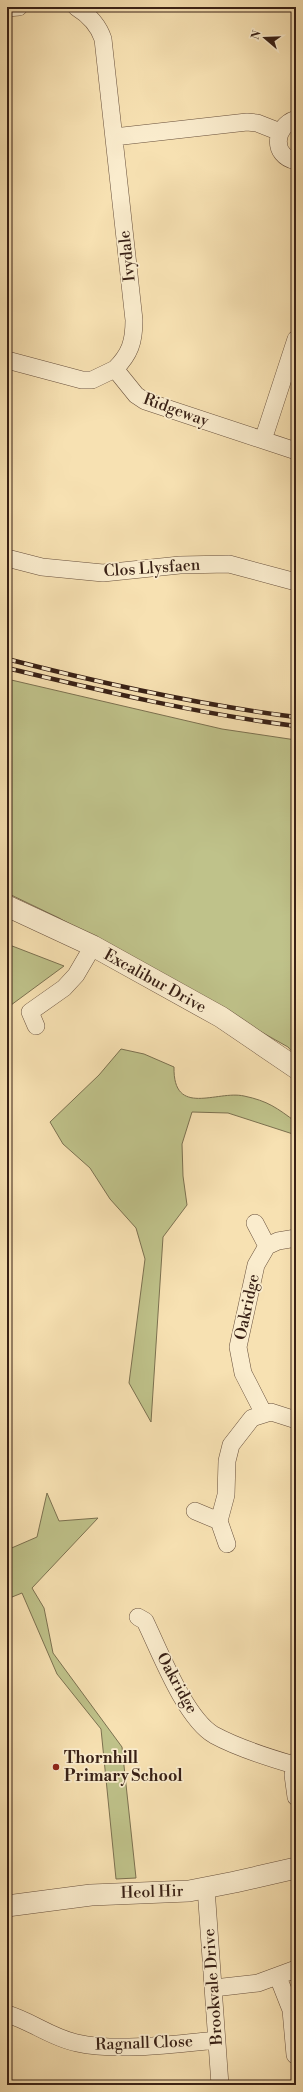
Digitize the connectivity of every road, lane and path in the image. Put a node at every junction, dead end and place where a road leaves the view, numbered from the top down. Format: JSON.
{"nodes":[{"id":1,"x":19,"y":7,"type":"edge"},
{"id":2,"x":7,"y":8,"type":"edge"},
{"id":3,"x":81,"y":8,"type":"edge"},
{"id":4,"x":296,"y":119,"type":"edge"},
{"id":5,"x":280,"y":132,"type":"junction"},
{"id":6,"x":114,"y":137,"type":"junction"},
{"id":7,"x":296,"y":161,"type":"edge"},
{"id":8,"x":296,"y":339,"type":"edge"},
{"id":9,"x":7,"y":360,"type":"edge"},
{"id":10,"x":115,"y":369,"type":"junction"},
{"id":11,"x":263,"y":440,"type":"junction"},
{"id":12,"x":296,"y":451,"type":"edge"},
{"id":13,"x":7,"y":558,"type":"edge"},
{"id":14,"x":296,"y":582,"type":"edge"},
{"id":15,"x":7,"y":906,"type":"edge"},
{"id":16,"x":93,"y":946,"type":"junction"},
{"id":17,"x":36,"y":1026,"type":"dead end"},
{"id":18,"x":296,"y":1068,"type":"edge"},
{"id":19,"x":255,"y":1223,"type":"dead end"},
{"id":20,"x":296,"y":1238,"type":"edge"},
{"id":21,"x":267,"y":1246,"type":"junction"},
{"id":22,"x":264,"y":1414,"type":"junction"},
{"id":23,"x":296,"y":1420,"type":"edge"},
{"id":24,"x":195,"y":1511,"type":"dead end"},
{"id":25,"x":219,"y":1521,"type":"junction"},
{"id":26,"x":227,"y":1544,"type":"dead end"},
{"id":27,"x":138,"y":1617,"type":"dead end"},
{"id":28,"x":295,"y":1763,"type":"edge"},
{"id":29,"x":296,"y":1796,"type":"edge"},
{"id":30,"x":296,"y":1868,"type":"edge"},
{"id":31,"x":206,"y":1888,"type":"junction"},
{"id":32,"x":7,"y":1906,"type":"edge"},
{"id":33,"x":296,"y":1970,"type":"edge"},
{"id":34,"x":278,"y":1977,"type":"junction"},
{"id":35,"x":214,"y":1988,"type":"junction"},
{"id":36,"x":7,"y":2014,"type":"edge"},
{"id":37,"x":216,"y":2040,"type":"junction"},
{"id":38,"x":295,"y":2056,"type":"edge"},
{"id":39,"x":220,"y":2085,"type":"edge"}],
"edges":[{"from":1,"to":2,"type":"street"},
{"from":3,"to":6,"type":"street","name":"Ivydale"},
{"from":4,"to":5,"type":"street"},
{"from":5,"to":6,"type":"street"},
{"from":5,"to":7,"type":"street"},
{"from":6,"to":10,"type":"street","name":"Ivydale"},
{"from":8,"to":11,"type":"street"},
{"from":9,"to":10,"type":"street"},
{"from":10,"to":11,"type":"street","name":"Ridgeway"},
{"from":11,"to":12,"type":"street","name":"Ridgeway"},
{"from":13,"to":14,"type":"street","name":"Clos Llysfaen"},
{"from":15,"to":16,"type":"street","name":"Excalibur Drive"},
{"from":16,"to":17,"type":"street"},
{"from":16,"to":18,"type":"street","name":"Excalibur Drive"},
{"from":19,"to":21,"type":"street"},
{"from":20,"to":21,"type":"street"},
{"from":21,"to":22,"type":"street","name":"Oakridge"},
{"from":22,"to":23,"type":"street"},
{"from":22,"to":25,"type":"street"},
{"from":24,"to":25,"type":"street"},
{"from":25,"to":26,"type":"street"},
{"from":27,"to":28,"type":"street","name":"Oakridge"},
{"from":28,"to":29,"type":"street","name":"Oakridge"},
{"from":30,"to":31,"type":"street","name":"Heol Hir"},
{"from":31,"to":32,"type":"street","name":"Heol Hir"},
{"from":31,"to":35,"type":"street","name":"Brookvale Drive"},
{"from":33,"to":34,"type":"street"},
{"from":34,"to":35,"type":"street"},
{"from":34,"to":38,"type":"street"},
{"from":35,"to":37,"type":"street","name":"Brookvale Drive"},
{"from":36,"to":37,"type":"street","name":"Ragnall Close"},
{"from":37,"to":39,"type":"street","name":"Brookvale Drive"}]}
